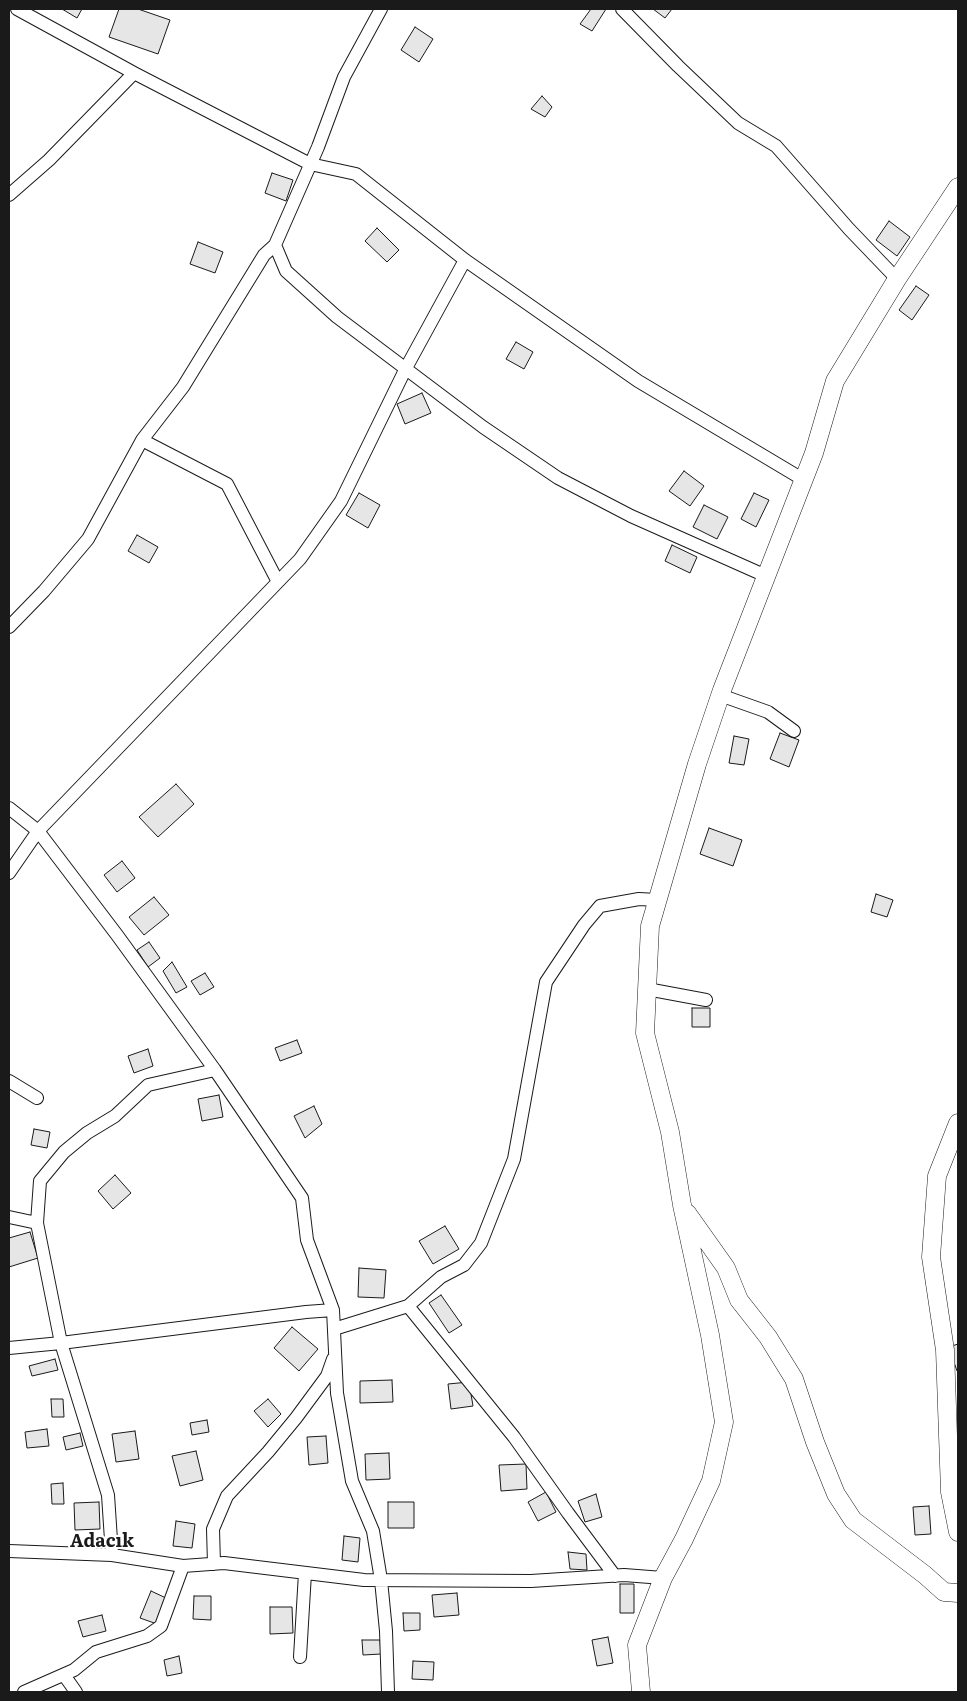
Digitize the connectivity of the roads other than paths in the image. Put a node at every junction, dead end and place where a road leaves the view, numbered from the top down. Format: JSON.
{"nodes":[{"id":1,"x":16,"y":9,"type":"edge"},
{"id":2,"x":381,"y":9,"type":"edge"},
{"id":3,"x":622,"y":9,"type":"edge"},
{"id":4,"x":134,"y":73,"type":"junction"},
{"id":5,"x":310,"y":164,"type":"junction"},
{"id":6,"x":958,"y":187,"type":"edge"},
{"id":7,"x":9,"y":195,"type":"edge"},
{"id":8,"x":275,"y":245,"type":"junction"},
{"id":9,"x":465,"y":260,"type":"junction"},
{"id":10,"x":897,"y":279,"type":"junction"},
{"id":11,"x":406,"y":368,"type":"junction"},
{"id":12,"x":142,"y":440,"type":"junction"},
{"id":13,"x":804,"y":480,"type":"junction"},
{"id":14,"x":766,"y":576,"type":"junction"},
{"id":15,"x":278,"y":582,"type":"junction"},
{"id":16,"x":9,"y":627,"type":"edge"},
{"id":17,"x":720,"y":695,"type":"junction"},
{"id":18,"x":794,"y":732,"type":"dead end"},
{"id":19,"x":9,"y":808,"type":"edge"},
{"id":20,"x":38,"y":831,"type":"junction"},
{"id":21,"x":9,"y":873,"type":"edge"},
{"id":22,"x":657,"y":900,"type":"junction"},
{"id":23,"x":647,"y":989,"type":"junction"},
{"id":24,"x":706,"y":1000,"type":"dead end"},
{"id":25,"x":215,"y":1070,"type":"junction"},
{"id":26,"x":9,"y":1081,"type":"edge"},
{"id":27,"x":37,"y":1098,"type":"dead end"},
{"id":28,"x":958,"y":1123,"type":"edge"},
{"id":29,"x":682,"y":1205,"type":"junction"},
{"id":30,"x":9,"y":1217,"type":"edge"},
{"id":31,"x":37,"y":1223,"type":"junction"},
{"id":32,"x":408,"y":1306,"type":"junction"},
{"id":33,"x":333,"y":1310,"type":"junction"},
{"id":34,"x":334,"y":1329,"type":"junction"},
{"id":35,"x":61,"y":1343,"type":"junction"},
{"id":36,"x":9,"y":1348,"type":"edge"},
{"id":37,"x":335,"y":1352,"type":"junction"},
{"id":38,"x":958,"y":1532,"type":"edge"},
{"id":39,"x":9,"y":1551,"type":"edge"},
{"id":40,"x":112,"y":1555,"type":"junction"},
{"id":41,"x":214,"y":1564,"type":"junction"},
{"id":42,"x":182,"y":1566,"type":"junction"},
{"id":43,"x":305,"y":1573,"type":"junction"},
{"id":44,"x":615,"y":1576,"type":"junction"},
{"id":45,"x":662,"y":1578,"type":"junction"},
{"id":46,"x":381,"y":1580,"type":"junction"},
{"id":47,"x":958,"y":1593,"type":"edge"},
{"id":48,"x":300,"y":1657,"type":"dead end"},
{"id":49,"x":64,"y":1674,"type":"junction"},
{"id":50,"x":24,"y":1692,"type":"edge"},
{"id":51,"x":76,"y":1692,"type":"edge"},
{"id":52,"x":388,"y":1692,"type":"edge"},
{"id":53,"x":641,"y":1692,"type":"edge"}],
"edges":[{"from":1,"to":4,"type":"street"},
{"from":2,"to":5,"type":"street"},
{"from":3,"to":10,"type":"street"},
{"from":4,"to":5,"type":"street"},
{"from":4,"to":7,"type":"street"},
{"from":5,"to":8,"type":"street"},
{"from":5,"to":9,"type":"street"},
{"from":6,"to":10,"type":"street"},
{"from":8,"to":11,"type":"street"},
{"from":8,"to":12,"type":"street"},
{"from":9,"to":11,"type":"street"},
{"from":9,"to":13,"type":"street"},
{"from":10,"to":13,"type":"street"},
{"from":11,"to":14,"type":"street"},
{"from":11,"to":15,"type":"street"},
{"from":12,"to":15,"type":"street"},
{"from":12,"to":16,"type":"street"},
{"from":13,"to":14,"type":"street"},
{"from":14,"to":17,"type":"street"},
{"from":15,"to":20,"type":"street"},
{"from":17,"to":18,"type":"street"},
{"from":17,"to":22,"type":"street"},
{"from":19,"to":20,"type":"street"},
{"from":20,"to":21,"type":"street"},
{"from":20,"to":25,"type":"street"},
{"from":22,"to":23,"type":"street"},
{"from":22,"to":32,"type":"street"},
{"from":23,"to":24,"type":"street"},
{"from":23,"to":29,"type":"street"},
{"from":25,"to":31,"type":"street"},
{"from":25,"to":33,"type":"street"},
{"from":26,"to":27,"type":"street"},
{"from":28,"to":38,"type":"street"},
{"from":29,"to":45,"type":"street"},
{"from":29,"to":47,"type":"street"},
{"from":30,"to":31,"type":"street"},
{"from":31,"to":35,"type":"street"},
{"from":32,"to":34,"type":"street"},
{"from":32,"to":44,"type":"street"},
{"from":33,"to":34,"type":"street"},
{"from":33,"to":35,"type":"street"},
{"from":34,"to":37,"type":"street"},
{"from":35,"to":36,"type":"street"},
{"from":35,"to":40,"type":"street"},
{"from":37,"to":41,"type":"street"},
{"from":37,"to":46,"type":"street"},
{"from":39,"to":40,"type":"street"},
{"from":40,"to":42,"type":"street"},
{"from":41,"to":42,"type":"street"},
{"from":41,"to":43,"type":"street"},
{"from":42,"to":49,"type":"street"},
{"from":43,"to":46,"type":"street"},
{"from":43,"to":48,"type":"street"},
{"from":44,"to":45,"type":"street"},
{"from":44,"to":46,"type":"street"},
{"from":45,"to":53,"type":"street"},
{"from":46,"to":52,"type":"street"},
{"from":49,"to":50,"type":"street"},
{"from":49,"to":51,"type":"street"}]}
